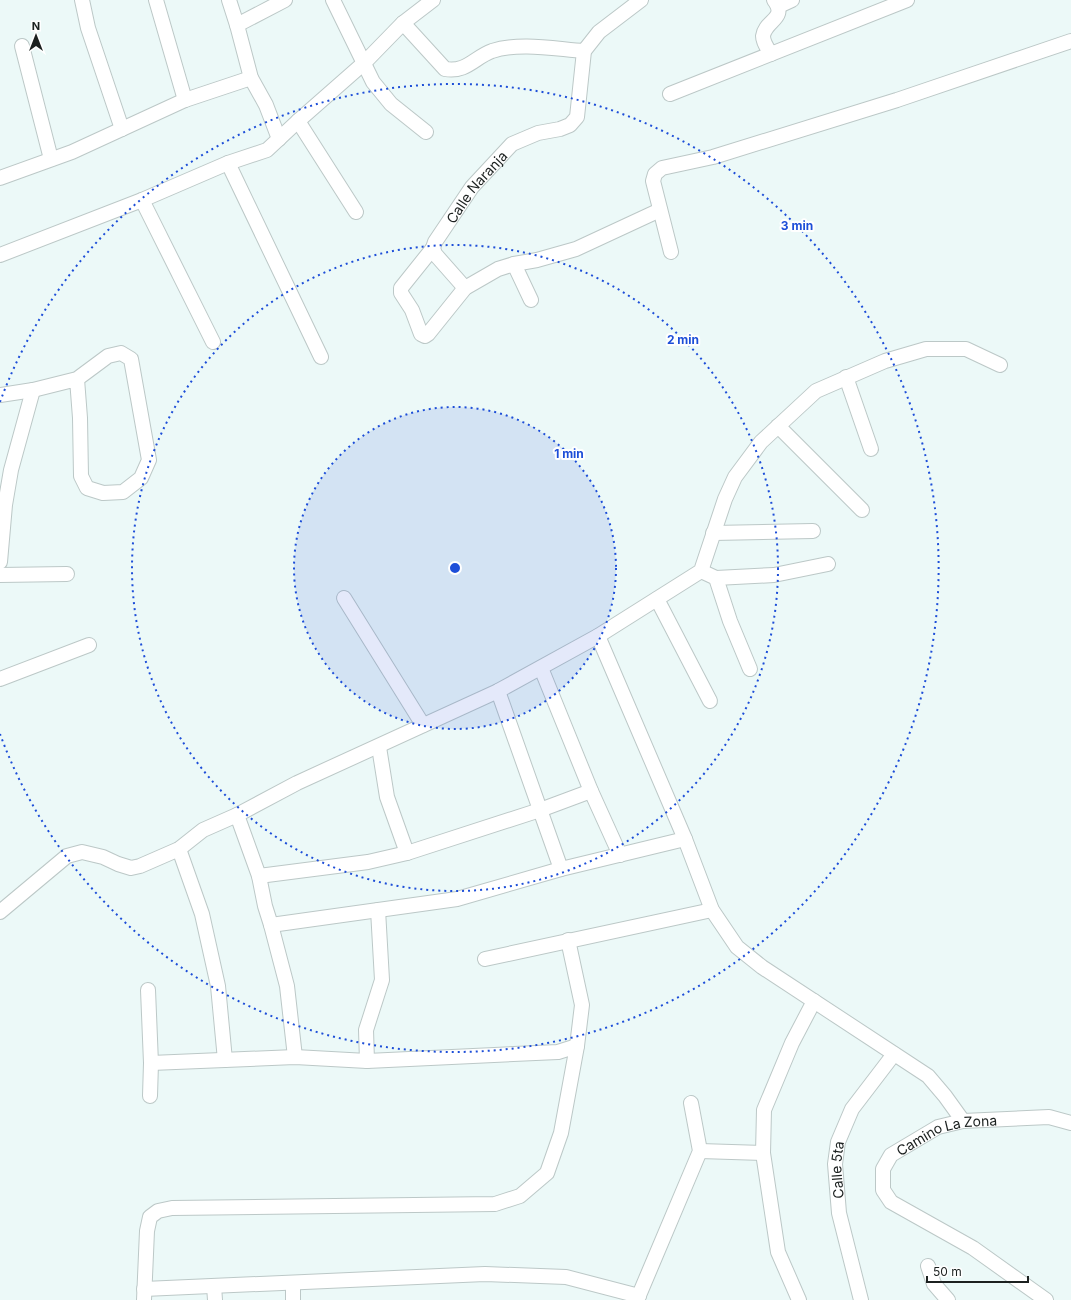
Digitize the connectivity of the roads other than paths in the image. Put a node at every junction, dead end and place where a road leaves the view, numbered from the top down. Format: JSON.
{"nodes":[{"id":1,"x":82,"y":0,"type":"edge"},
{"id":2,"x":156,"y":0,"type":"edge"},
{"id":3,"x":229,"y":0,"type":"edge"},
{"id":4,"x":286,"y":0,"type":"edge"},
{"id":5,"x":333,"y":0,"type":"edge"},
{"id":6,"x":433,"y":0,"type":"edge"},
{"id":7,"x":641,"y":0,"type":"edge"},
{"id":8,"x":792,"y":0,"type":"edge"},
{"id":9,"x":907,"y":0,"type":"edge"},
{"id":10,"x":776,"y":3,"type":"edge"},
{"id":11,"x":415,"y":6,"type":"edge"},
{"id":12,"x":404,"y":23,"type":"junction"},
{"id":13,"x":237,"y":25,"type":"junction"},
{"id":14,"x":1071,"y":40,"type":"edge"},
{"id":15,"x":22,"y":46,"type":"dead end"},
{"id":16,"x":584,"y":51,"type":"junction"},
{"id":17,"x":771,"y":54,"type":"junction"},
{"id":18,"x":364,"y":63,"type":"junction"},
{"id":19,"x":251,"y":78,"type":"junction"},
{"id":20,"x":670,"y":94,"type":"dead end"},
{"id":21,"x":185,"y":100,"type":"junction"},
{"id":22,"x":298,"y":121,"type":"junction"},
{"id":23,"x":122,"y":129,"type":"junction"},
{"id":24,"x":426,"y":132,"type":"dead end"},
{"id":25,"x":279,"y":139,"type":"junction"},
{"id":26,"x":51,"y":159,"type":"junction"},
{"id":27,"x":228,"y":163,"type":"junction"},
{"id":28,"x":0,"y":178,"type":"edge"},
{"id":29,"x":142,"y":200,"type":"junction"},
{"id":30,"x":660,"y":210,"type":"junction"},
{"id":31,"x":356,"y":212,"type":"dead end"},
{"id":32,"x":433,"y":248,"type":"junction"},
{"id":33,"x":671,"y":252,"type":"dead end"},
{"id":34,"x":0,"y":255,"type":"edge"},
{"id":35,"x":514,"y":264,"type":"junction"},
{"id":36,"x":465,"y":288,"type":"junction"},
{"id":37,"x":531,"y":300,"type":"dead end"},
{"id":38,"x":213,"y":342,"type":"dead end"},
{"id":39,"x":321,"y":358,"type":"dead end"},
{"id":40,"x":1000,"y":365,"type":"dead end"},
{"id":41,"x":846,"y":377,"type":"junction"},
{"id":42,"x":77,"y":379,"type":"junction"},
{"id":43,"x":33,"y":390,"type":"junction"},
{"id":44,"x":0,"y":395,"type":"edge"},
{"id":45,"x":778,"y":426,"type":"junction"},
{"id":46,"x":871,"y":449,"type":"dead end"},
{"id":47,"x":862,"y":510,"type":"dead end"},
{"id":48,"x":813,"y":531,"type":"dead end"},
{"id":49,"x":713,"y":533,"type":"junction"},
{"id":50,"x":0,"y":562,"type":"edge"},
{"id":51,"x":828,"y":564,"type":"dead end"},
{"id":52,"x":701,"y":571,"type":"junction"},
{"id":53,"x":67,"y":574,"type":"dead end"},
{"id":54,"x":0,"y":575,"type":"edge"},
{"id":55,"x":716,"y":578,"type":"junction"},
{"id":56,"x":344,"y":598,"type":"dead end"},
{"id":57,"x":657,"y":599,"type":"junction"},
{"id":58,"x":598,"y":636,"type":"junction"},
{"id":59,"x":89,"y":645,"type":"dead end"},
{"id":60,"x":541,"y":668,"type":"junction"},
{"id":61,"x":750,"y":669,"type":"dead end"},
{"id":62,"x":0,"y":679,"type":"edge"},
{"id":63,"x":498,"y":692,"type":"junction"},
{"id":64,"x":710,"y":701,"type":"dead end"},
{"id":65,"x":423,"y":725,"type":"junction"},
{"id":66,"x":379,"y":747,"type":"junction"},
{"id":67,"x":591,"y":791,"type":"junction"},
{"id":68,"x":540,"y":810,"type":"junction"},
{"id":69,"x":237,"y":815,"type":"junction"},
{"id":70,"x":685,"y":839,"type":"junction"},
{"id":71,"x":178,"y":849,"type":"junction"},
{"id":72,"x":407,"y":854,"type":"junction"},
{"id":73,"x":620,"y":855,"type":"junction"},
{"id":74,"x":561,"y":869,"type":"junction"},
{"id":75,"x":259,"y":876,"type":"junction"},
{"id":76,"x":378,"y":910,"type":"junction"},
{"id":77,"x":712,"y":910,"type":"junction"},
{"id":78,"x":0,"y":912,"type":"edge"},
{"id":79,"x":271,"y":925,"type":"junction"},
{"id":80,"x":568,"y":940,"type":"junction"},
{"id":81,"x":485,"y":959,"type":"dead end"},
{"id":82,"x":148,"y":990,"type":"dead end"},
{"id":83,"x":814,"y":1001,"type":"junction"},
{"id":84,"x":577,"y":1046,"type":"junction"},
{"id":85,"x":894,"y":1054,"type":"junction"},
{"id":86,"x":295,"y":1057,"type":"junction"},
{"id":87,"x":225,"y":1060,"type":"junction"},
{"id":88,"x":367,"y":1061,"type":"junction"},
{"id":89,"x":151,"y":1063,"type":"junction"},
{"id":90,"x":150,"y":1096,"type":"dead end"},
{"id":91,"x":692,"y":1103,"type":"dead end"},
{"id":92,"x":963,"y":1121,"type":"junction"},
{"id":93,"x":1071,"y":1122,"type":"edge"},
{"id":94,"x":700,"y":1151,"type":"junction"},
{"id":95,"x":763,"y":1153,"type":"junction"},
{"id":96,"x":928,"y":1266,"type":"dead end"},
{"id":97,"x":293,"y":1283,"type":"junction"},
{"id":98,"x":215,"y":1293,"type":"edge"},
{"id":99,"x":144,"y":1294,"type":"edge"},
{"id":100,"x":638,"y":1298,"type":"edge"},
{"id":101,"x":293,"y":1300,"type":"edge"},
{"id":102,"x":799,"y":1300,"type":"edge"},
{"id":103,"x":861,"y":1300,"type":"edge"},
{"id":104,"x":948,"y":1300,"type":"edge"},
{"id":105,"x":1046,"y":1300,"type":"edge"}],
"edges":[{"from":1,"to":23,"type":"street"},
{"from":2,"to":21,"type":"street"},
{"from":3,"to":13,"type":"street"},
{"from":4,"to":13,"type":"street"},
{"from":5,"to":18,"type":"street"},
{"from":6,"to":11,"type":"street"},
{"from":7,"to":16,"type":"street"},
{"from":8,"to":10,"type":"street"},
{"from":9,"to":17,"type":"street"},
{"from":10,"to":17,"type":"street"},
{"from":11,"to":12,"type":"street"},
{"from":12,"to":16,"type":"street"},
{"from":12,"to":18,"type":"street"},
{"from":13,"to":19,"type":"street"},
{"from":14,"to":30,"type":"street"},
{"from":15,"to":26,"type":"street"},
{"from":16,"to":32,"type":"street","name":"Calle Naranja"},
{"from":17,"to":20,"type":"street"},
{"from":18,"to":22,"type":"street"},
{"from":18,"to":24,"type":"street"},
{"from":19,"to":21,"type":"street"},
{"from":19,"to":25,"type":"street"},
{"from":21,"to":23,"type":"street"},
{"from":22,"to":25,"type":"street"},
{"from":22,"to":31,"type":"street"},
{"from":23,"to":26,"type":"street"},
{"from":25,"to":27,"type":"street"},
{"from":26,"to":28,"type":"street"},
{"from":27,"to":29,"type":"street"},
{"from":27,"to":39,"type":"street"},
{"from":29,"to":34,"type":"street"},
{"from":29,"to":38,"type":"street"},
{"from":30,"to":33,"type":"street"},
{"from":30,"to":35,"type":"street"},
{"from":32,"to":36,"type":"street"},
{"from":32,"to":36,"type":"street","name":"Calle Naranja"},
{"from":35,"to":36,"type":"street"},
{"from":35,"to":37,"type":"street"},
{"from":40,"to":41,"type":"street"},
{"from":41,"to":45,"type":"street"},
{"from":41,"to":46,"type":"street"},
{"from":42,"to":42,"type":"street"},
{"from":42,"to":43,"type":"street"},
{"from":43,"to":44,"type":"street"},
{"from":43,"to":50,"type":"street"},
{"from":45,"to":47,"type":"street"},
{"from":45,"to":49,"type":"street"},
{"from":48,"to":49,"type":"street"},
{"from":49,"to":52,"type":"street"},
{"from":51,"to":55,"type":"street"},
{"from":52,"to":55,"type":"street"},
{"from":52,"to":57,"type":"street"},
{"from":53,"to":54,"type":"street"},
{"from":55,"to":61,"type":"street"},
{"from":56,"to":65,"type":"street"},
{"from":57,"to":58,"type":"street"},
{"from":57,"to":64,"type":"street"},
{"from":58,"to":60,"type":"street"},
{"from":58,"to":70,"type":"street"},
{"from":59,"to":62,"type":"street"},
{"from":60,"to":63,"type":"street"},
{"from":60,"to":67,"type":"street"},
{"from":63,"to":65,"type":"street"},
{"from":63,"to":68,"type":"street"},
{"from":65,"to":66,"type":"street"},
{"from":66,"to":69,"type":"street"},
{"from":66,"to":72,"type":"street"},
{"from":67,"to":68,"type":"street"},
{"from":67,"to":73,"type":"street"},
{"from":68,"to":72,"type":"street"},
{"from":68,"to":74,"type":"street"},
{"from":69,"to":71,"type":"street"},
{"from":69,"to":75,"type":"street"},
{"from":70,"to":73,"type":"street"},
{"from":70,"to":77,"type":"street"},
{"from":71,"to":78,"type":"street"},
{"from":71,"to":87,"type":"street"},
{"from":72,"to":75,"type":"street"},
{"from":73,"to":74,"type":"street"},
{"from":74,"to":76,"type":"street"},
{"from":75,"to":79,"type":"street"},
{"from":76,"to":79,"type":"street"},
{"from":76,"to":88,"type":"street"},
{"from":77,"to":80,"type":"street"},
{"from":77,"to":83,"type":"street"},
{"from":79,"to":86,"type":"street"},
{"from":80,"to":81,"type":"street"},
{"from":80,"to":84,"type":"street"},
{"from":82,"to":89,"type":"street"},
{"from":83,"to":85,"type":"street"},
{"from":83,"to":95,"type":"street"},
{"from":84,"to":88,"type":"street"},
{"from":84,"to":99,"type":"street"},
{"from":85,"to":92,"type":"street"},
{"from":85,"to":103,"type":"street","name":"Calle 5ta"},
{"from":86,"to":87,"type":"street"},
{"from":86,"to":88,"type":"street"},
{"from":87,"to":89,"type":"street"},
{"from":89,"to":90,"type":"street"},
{"from":91,"to":94,"type":"street"},
{"from":92,"to":93,"type":"street","name":"Camino La Zona"},
{"from":92,"to":105,"type":"street","name":"Camino La Zona"},
{"from":94,"to":95,"type":"street"},
{"from":94,"to":100,"type":"street"},
{"from":95,"to":102,"type":"street"},
{"from":96,"to":104,"type":"street"},
{"from":97,"to":98,"type":"street"},
{"from":97,"to":100,"type":"street"},
{"from":97,"to":101,"type":"street"},
{"from":98,"to":99,"type":"street"}]}
